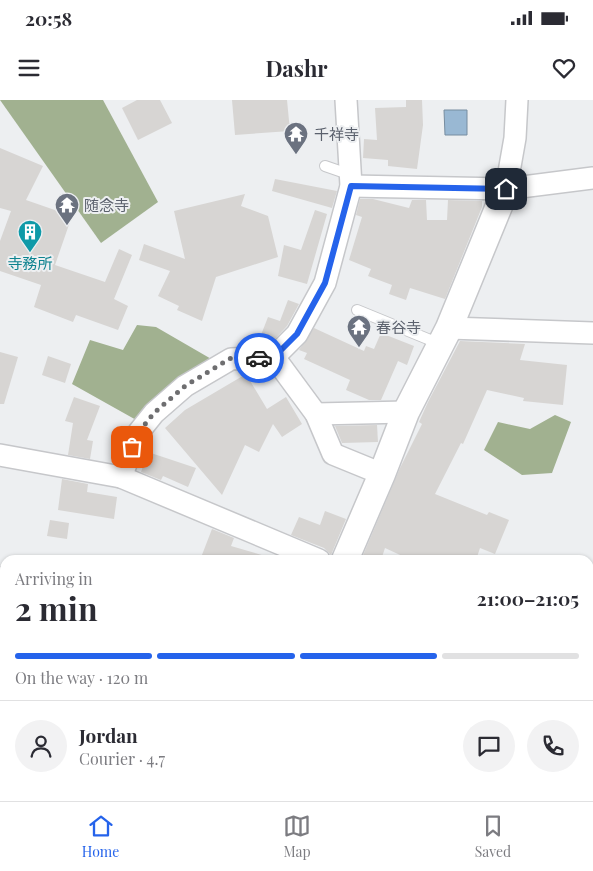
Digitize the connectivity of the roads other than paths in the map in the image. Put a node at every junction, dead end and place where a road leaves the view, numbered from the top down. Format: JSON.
{"nodes":[{"id":1,"x":346,"y":100,"type":"edge"},
{"id":2,"x":517,"y":100,"type":"edge"},
{"id":3,"x":325,"y":166,"type":"dead end"},
{"id":4,"x":593,"y":178,"type":"edge"},
{"id":5,"x":351,"y":181,"type":"junction"},
{"id":6,"x":506,"y":189,"type":"junction"},
{"id":7,"x":357,"y":310,"type":"dead end"},
{"id":8,"x":593,"y":332,"type":"edge"},
{"id":9,"x":445,"y":336,"type":"junction"},
{"id":10,"x":274,"y":357,"type":"junction"},
{"id":11,"x":406,"y":412,"type":"junction"},
{"id":12,"x":316,"y":414,"type":"junction"},
{"id":13,"x":0,"y":455,"type":"edge"},
{"id":14,"x":382,"y":474,"type":"junction"},
{"id":15,"x":121,"y":477,"type":"junction"},
{"id":16,"x":307,"y":555,"type":"edge"},
{"id":17,"x":347,"y":555,"type":"edge"}],
"edges":[{"from":1,"to":5,"type":"street"},
{"from":2,"to":6,"type":"street"},
{"from":3,"to":5,"type":"lane"},
{"from":4,"to":6,"type":"street"},
{"from":5,"to":6,"type":"street"},
{"from":5,"to":10,"type":"street"},
{"from":6,"to":9,"type":"street"},
{"from":7,"to":9,"type":"lane"},
{"from":8,"to":9,"type":"street"},
{"from":9,"to":11,"type":"street"},
{"from":10,"to":12,"type":"street"},
{"from":10,"to":15,"type":"street"},
{"from":11,"to":12,"type":"street"},
{"from":11,"to":14,"type":"street"},
{"from":12,"to":14,"type":"street"},
{"from":13,"to":15,"type":"street"},
{"from":14,"to":17,"type":"street"},
{"from":15,"to":16,"type":"street"}]}
